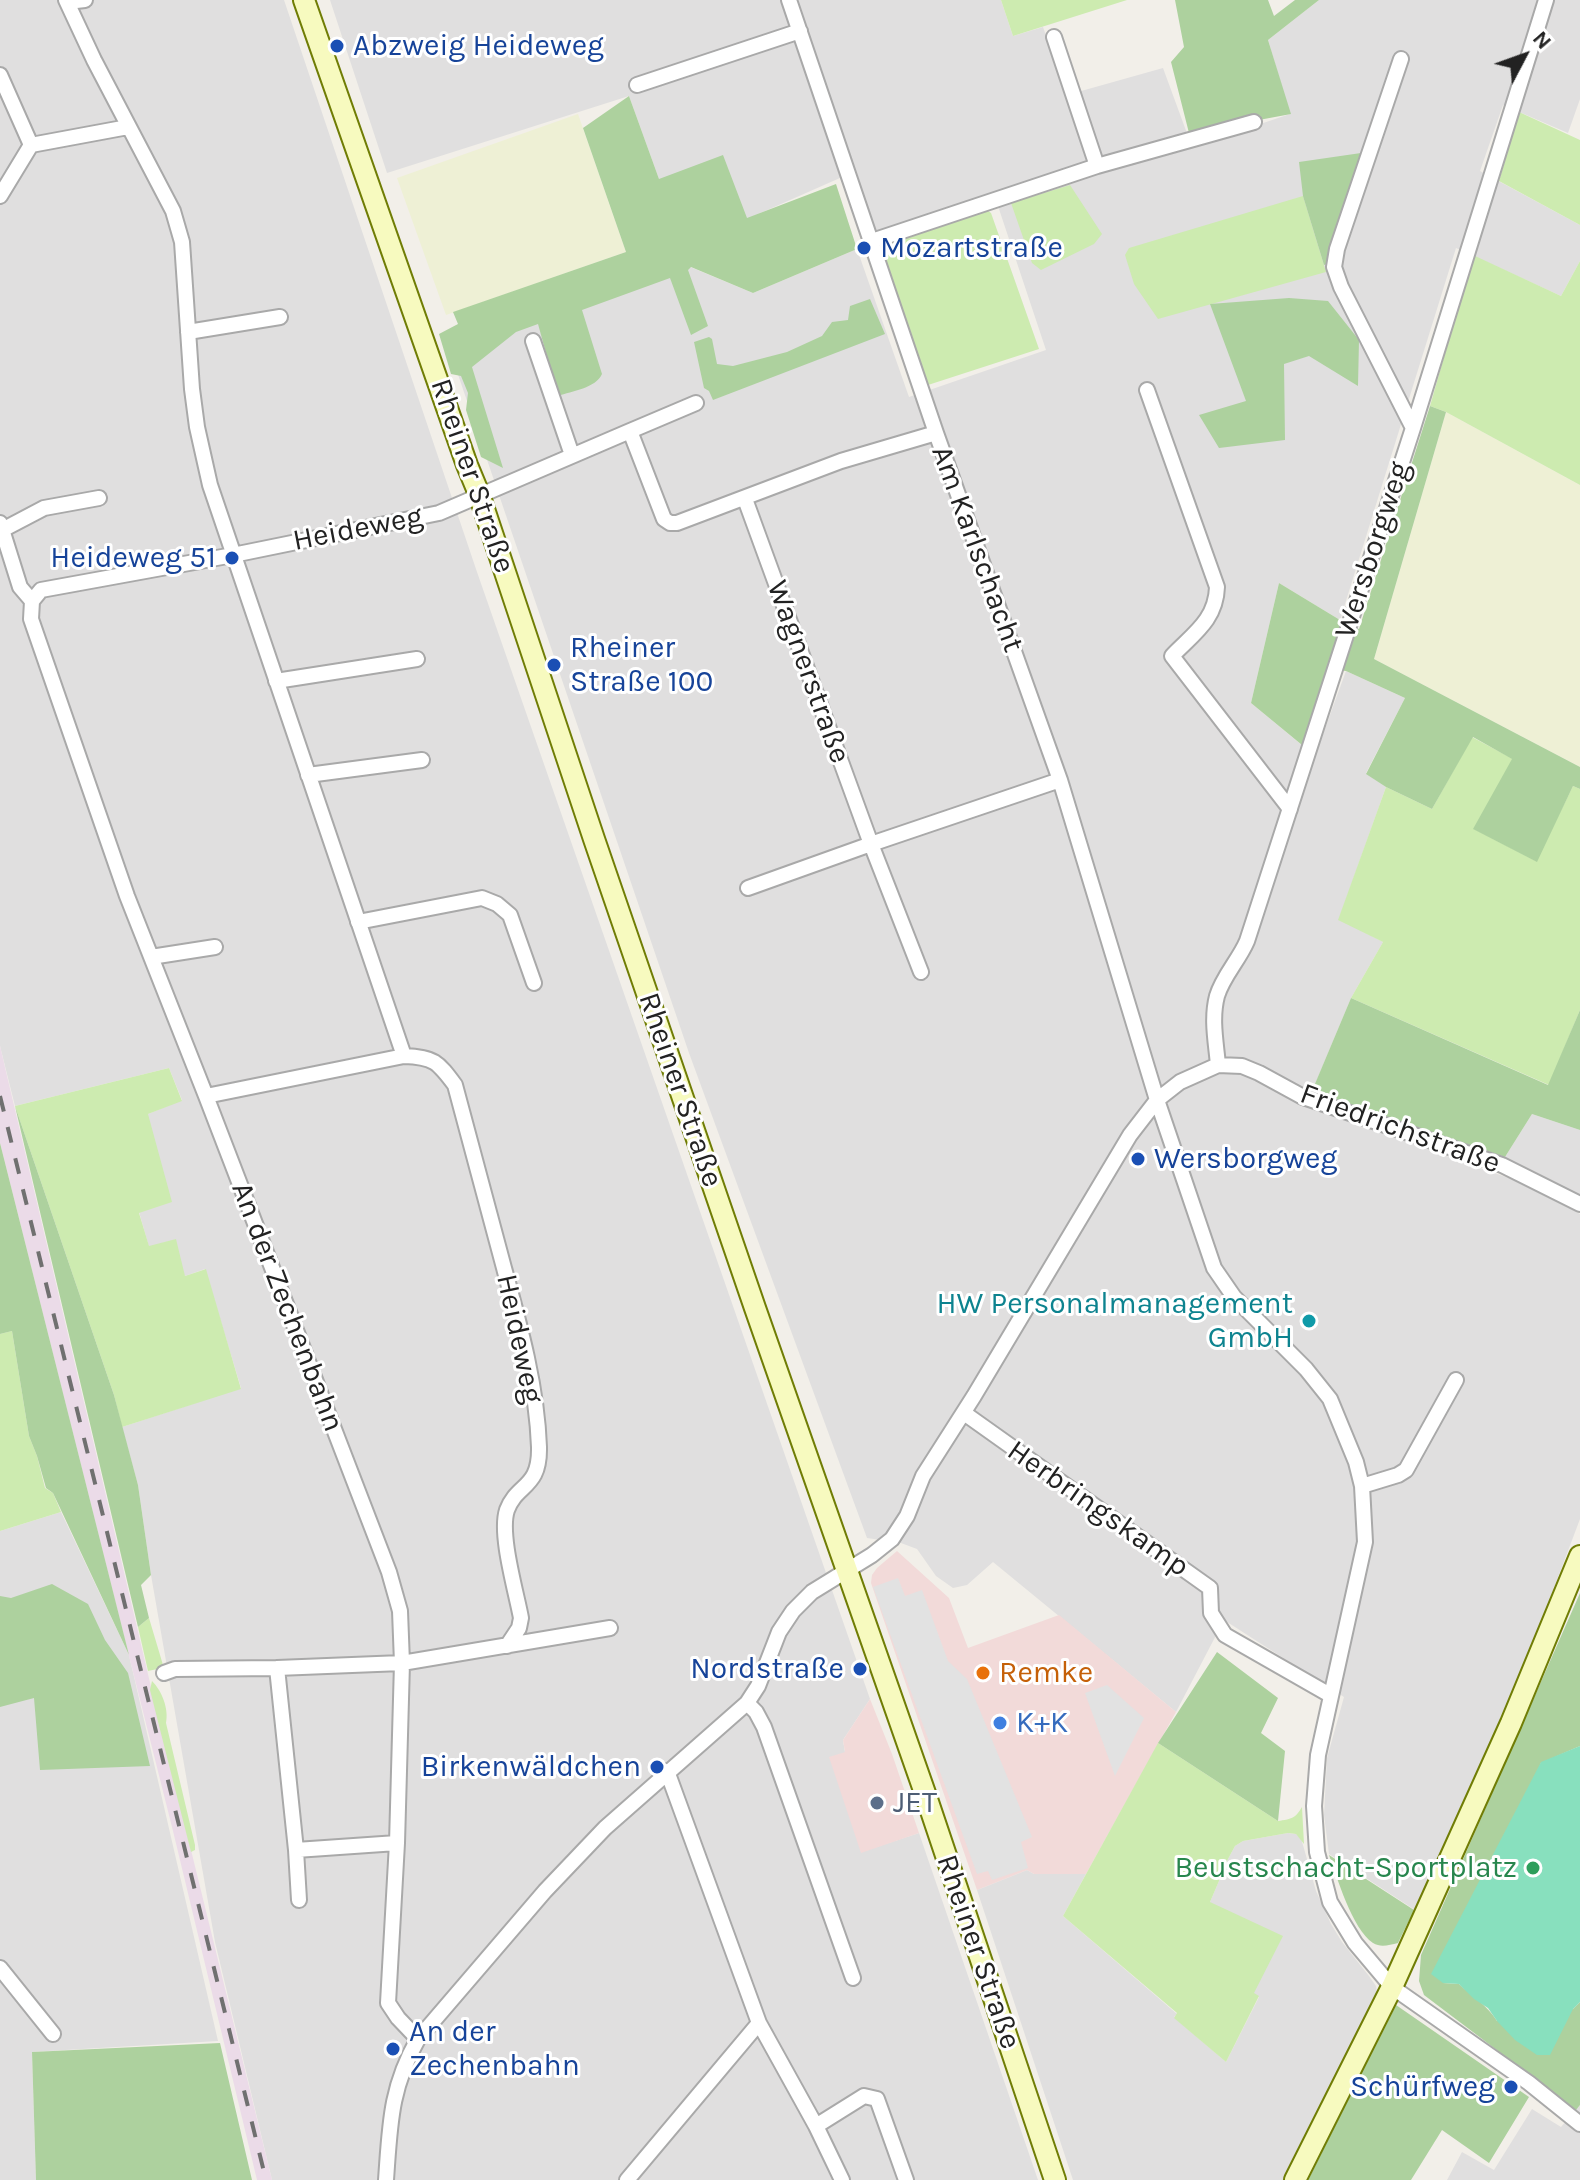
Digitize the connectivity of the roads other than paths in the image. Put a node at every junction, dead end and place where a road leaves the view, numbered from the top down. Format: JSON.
{"nodes":[{"id":1,"x":85,"y":0,"type":"edge"},
{"id":2,"x":304,"y":0,"type":"edge"},
{"id":3,"x":789,"y":0,"type":"edge"},
{"id":4,"x":1546,"y":0,"type":"edge"},
{"id":5,"x":66,"y":1,"type":"edge"},
{"id":6,"x":800,"y":31,"type":"junction"},
{"id":7,"x":1054,"y":37,"type":"dead end"},
{"id":8,"x":1401,"y":59,"type":"dead end"},
{"id":9,"x":0,"y":75,"type":"edge"},
{"id":10,"x":637,"y":85,"type":"dead end"},
{"id":11,"x":1254,"y":122,"type":"dead end"},
{"id":12,"x":128,"y":127,"type":"junction"},
{"id":13,"x":31,"y":145,"type":"junction"},
{"id":14,"x":1097,"y":166,"type":"junction"},
{"id":15,"x":0,"y":196,"type":"edge"},
{"id":16,"x":872,"y":241,"type":"junction"},
{"id":17,"x":280,"y":317,"type":"dead end"},
{"id":18,"x":188,"y":332,"type":"junction"},
{"id":19,"x":533,"y":341,"type":"dead end"},
{"id":20,"x":1147,"y":390,"type":"dead end"},
{"id":21,"x":696,"y":403,"type":"dead end"},
{"id":22,"x":1413,"y":428,"type":"junction"},
{"id":23,"x":630,"y":431,"type":"junction"},
{"id":24,"x":936,"y":433,"type":"junction"},
{"id":25,"x":572,"y":455,"type":"junction"},
{"id":26,"x":479,"y":494,"type":"junction"},
{"id":27,"x":99,"y":498,"type":"dead end"},
{"id":28,"x":745,"y":499,"type":"junction"},
{"id":29,"x":1,"y":526,"type":"edge"},
{"id":30,"x":233,"y":555,"type":"junction"},
{"id":31,"x":32,"y":601,"type":"junction"},
{"id":32,"x":417,"y":659,"type":"dead end"},
{"id":33,"x":276,"y":681,"type":"junction"},
{"id":34,"x":422,"y":760,"type":"dead end"},
{"id":35,"x":308,"y":775,"type":"junction"},
{"id":36,"x":1060,"y":780,"type":"junction"},
{"id":37,"x":1290,"y":809,"type":"junction"},
{"id":38,"x":871,"y":844,"type":"junction"},
{"id":39,"x":748,"y":888,"type":"dead end"},
{"id":40,"x":358,"y":922,"type":"junction"},
{"id":41,"x":215,"y":947,"type":"dead end"},
{"id":42,"x":151,"y":957,"type":"junction"},
{"id":43,"x":921,"y":972,"type":"dead end"},
{"id":44,"x":534,"y":983,"type":"dead end"},
{"id":45,"x":404,"y":1056,"type":"junction"},
{"id":46,"x":1218,"y":1065,"type":"junction"},
{"id":47,"x":206,"y":1096,"type":"junction"},
{"id":48,"x":1157,"y":1100,"type":"junction"},
{"id":49,"x":1580,"y":1204,"type":"edge"},
{"id":50,"x":1456,"y":1380,"type":"dead end"},
{"id":51,"x":964,"y":1413,"type":"junction"},
{"id":52,"x":1362,"y":1486,"type":"junction"},
{"id":53,"x":1580,"y":1556,"type":"edge"},
{"id":54,"x":846,"y":1570,"type":"junction"},
{"id":55,"x":610,"y":1628,"type":"dead end"},
{"id":56,"x":507,"y":1646,"type":"junction"},
{"id":57,"x":402,"y":1663,"type":"junction"},
{"id":58,"x":277,"y":1668,"type":"junction"},
{"id":59,"x":164,"y":1673,"type":"dead end"},
{"id":60,"x":1330,"y":1695,"type":"junction"},
{"id":61,"x":747,"y":1703,"type":"junction"},
{"id":62,"x":667,"y":1771,"type":"junction"},
{"id":63,"x":397,"y":1843,"type":"junction"},
{"id":64,"x":296,"y":1850,"type":"junction"},
{"id":65,"x":299,"y":1900,"type":"dead end"},
{"id":66,"x":0,"y":1968,"type":"edge"},
{"id":67,"x":853,"y":1978,"type":"dead end"},
{"id":68,"x":1392,"y":1987,"type":"junction"},
{"id":69,"x":759,"y":2023,"type":"junction"},
{"id":70,"x":53,"y":2034,"type":"dead end"},
{"id":71,"x":418,"y":2039,"type":"junction"},
{"id":72,"x":1580,"y":2124,"type":"edge"},
{"id":73,"x":816,"y":2126,"type":"junction"},
{"id":74,"x":386,"y":2180,"type":"edge"},
{"id":75,"x":627,"y":2180,"type":"edge"},
{"id":76,"x":842,"y":2180,"type":"edge"},
{"id":77,"x":906,"y":2180,"type":"edge"},
{"id":78,"x":1055,"y":2180,"type":"edge"},
{"id":79,"x":1295,"y":2180,"type":"edge"}],
"edges":[{"from":1,"to":5,"type":"street"},
{"from":2,"to":26,"type":"main road","name":"Rheiner Straße"},
{"from":3,"to":6,"type":"street","name":"Am Karlschacht"},
{"from":4,"to":22,"type":"street","name":"Wersborgweg"},
{"from":5,"to":12,"type":"street"},
{"from":6,"to":10,"type":"street"},
{"from":6,"to":16,"type":"street","name":"Am Karlschacht"},
{"from":7,"to":14,"type":"street"},
{"from":8,"to":22,"type":"street","name":"Wersborgweg"},
{"from":9,"to":13,"type":"street"},
{"from":11,"to":14,"type":"street"},
{"from":12,"to":13,"type":"street"},
{"from":12,"to":18,"type":"street"},
{"from":13,"to":15,"type":"street"},
{"from":14,"to":16,"type":"street"},
{"from":16,"to":24,"type":"street","name":"Am Karlschacht"},
{"from":17,"to":18,"type":"street"},
{"from":18,"to":30,"type":"street"},
{"from":19,"to":25,"type":"street"},
{"from":20,"to":37,"type":"street"},
{"from":21,"to":23,"type":"street"},
{"from":22,"to":37,"type":"street","name":"Wersborgweg"},
{"from":23,"to":25,"type":"street"},
{"from":23,"to":28,"type":"street"},
{"from":24,"to":28,"type":"street"},
{"from":24,"to":36,"type":"street","name":"Am Karlschacht"},
{"from":25,"to":26,"type":"street"},
{"from":26,"to":30,"type":"street","name":"Heideweg"},
{"from":26,"to":54,"type":"main road","name":"Rheiner Straße"},
{"from":27,"to":29,"type":"street","name":"An der Zechenbahn"},
{"from":28,"to":38,"type":"street","name":"Wagnerstraße"},
{"from":29,"to":31,"type":"street","name":"An der Zechenbahn"},
{"from":30,"to":31,"type":"street","name":"Heideweg"},
{"from":30,"to":33,"type":"street"},
{"from":31,"to":42,"type":"street","name":"An der Zechenbahn"},
{"from":32,"to":33,"type":"street"},
{"from":33,"to":35,"type":"street"},
{"from":34,"to":35,"type":"street"},
{"from":35,"to":40,"type":"street"},
{"from":36,"to":38,"type":"street"},
{"from":36,"to":48,"type":"street","name":"Am Karlschacht"},
{"from":37,"to":46,"type":"street","name":"Wersborgweg"},
{"from":38,"to":39,"type":"street"},
{"from":38,"to":43,"type":"street","name":"Wagnerstraße"},
{"from":40,"to":44,"type":"street"},
{"from":40,"to":45,"type":"street"},
{"from":41,"to":42,"type":"street"},
{"from":42,"to":47,"type":"street","name":"An der Zechenbahn"},
{"from":45,"to":47,"type":"street","name":"Heideweg"},
{"from":45,"to":56,"type":"street","name":"Heideweg"},
{"from":46,"to":48,"type":"street"},
{"from":46,"to":49,"type":"street","name":"Friedrichstraße"},
{"from":47,"to":57,"type":"street","name":"An der Zechenbahn"},
{"from":48,"to":51,"type":"street"},
{"from":48,"to":52,"type":"street","name":"Am Karlschacht"},
{"from":50,"to":52,"type":"street"},
{"from":51,"to":54,"type":"street"},
{"from":51,"to":60,"type":"street","name":"Herbringskamp"},
{"from":52,"to":60,"type":"street","name":"Am Karlschacht"},
{"from":53,"to":68,"type":"main road"},
{"from":54,"to":61,"type":"street"},
{"from":54,"to":78,"type":"main road","name":"Rheiner Straße"},
{"from":55,"to":56,"type":"street"},
{"from":56,"to":57,"type":"street"},
{"from":57,"to":58,"type":"street"},
{"from":57,"to":63,"type":"street","name":"An der Zechenbahn"},
{"from":58,"to":59,"type":"street"},
{"from":58,"to":64,"type":"street"},
{"from":60,"to":68,"type":"street","name":"Am Karlschacht"},
{"from":61,"to":62,"type":"street"},
{"from":61,"to":67,"type":"street"},
{"from":62,"to":69,"type":"street"},
{"from":62,"to":71,"type":"street"},
{"from":63,"to":64,"type":"street"},
{"from":63,"to":71,"type":"street","name":"An der Zechenbahn"},
{"from":64,"to":65,"type":"street"},
{"from":66,"to":70,"type":"street"},
{"from":68,"to":72,"type":"street","name":"Am Karlschacht"},
{"from":68,"to":79,"type":"main road"},
{"from":69,"to":73,"type":"street"},
{"from":69,"to":75,"type":"street"},
{"from":71,"to":74,"type":"street"},
{"from":73,"to":76,"type":"street"},
{"from":73,"to":77,"type":"street"}]}
